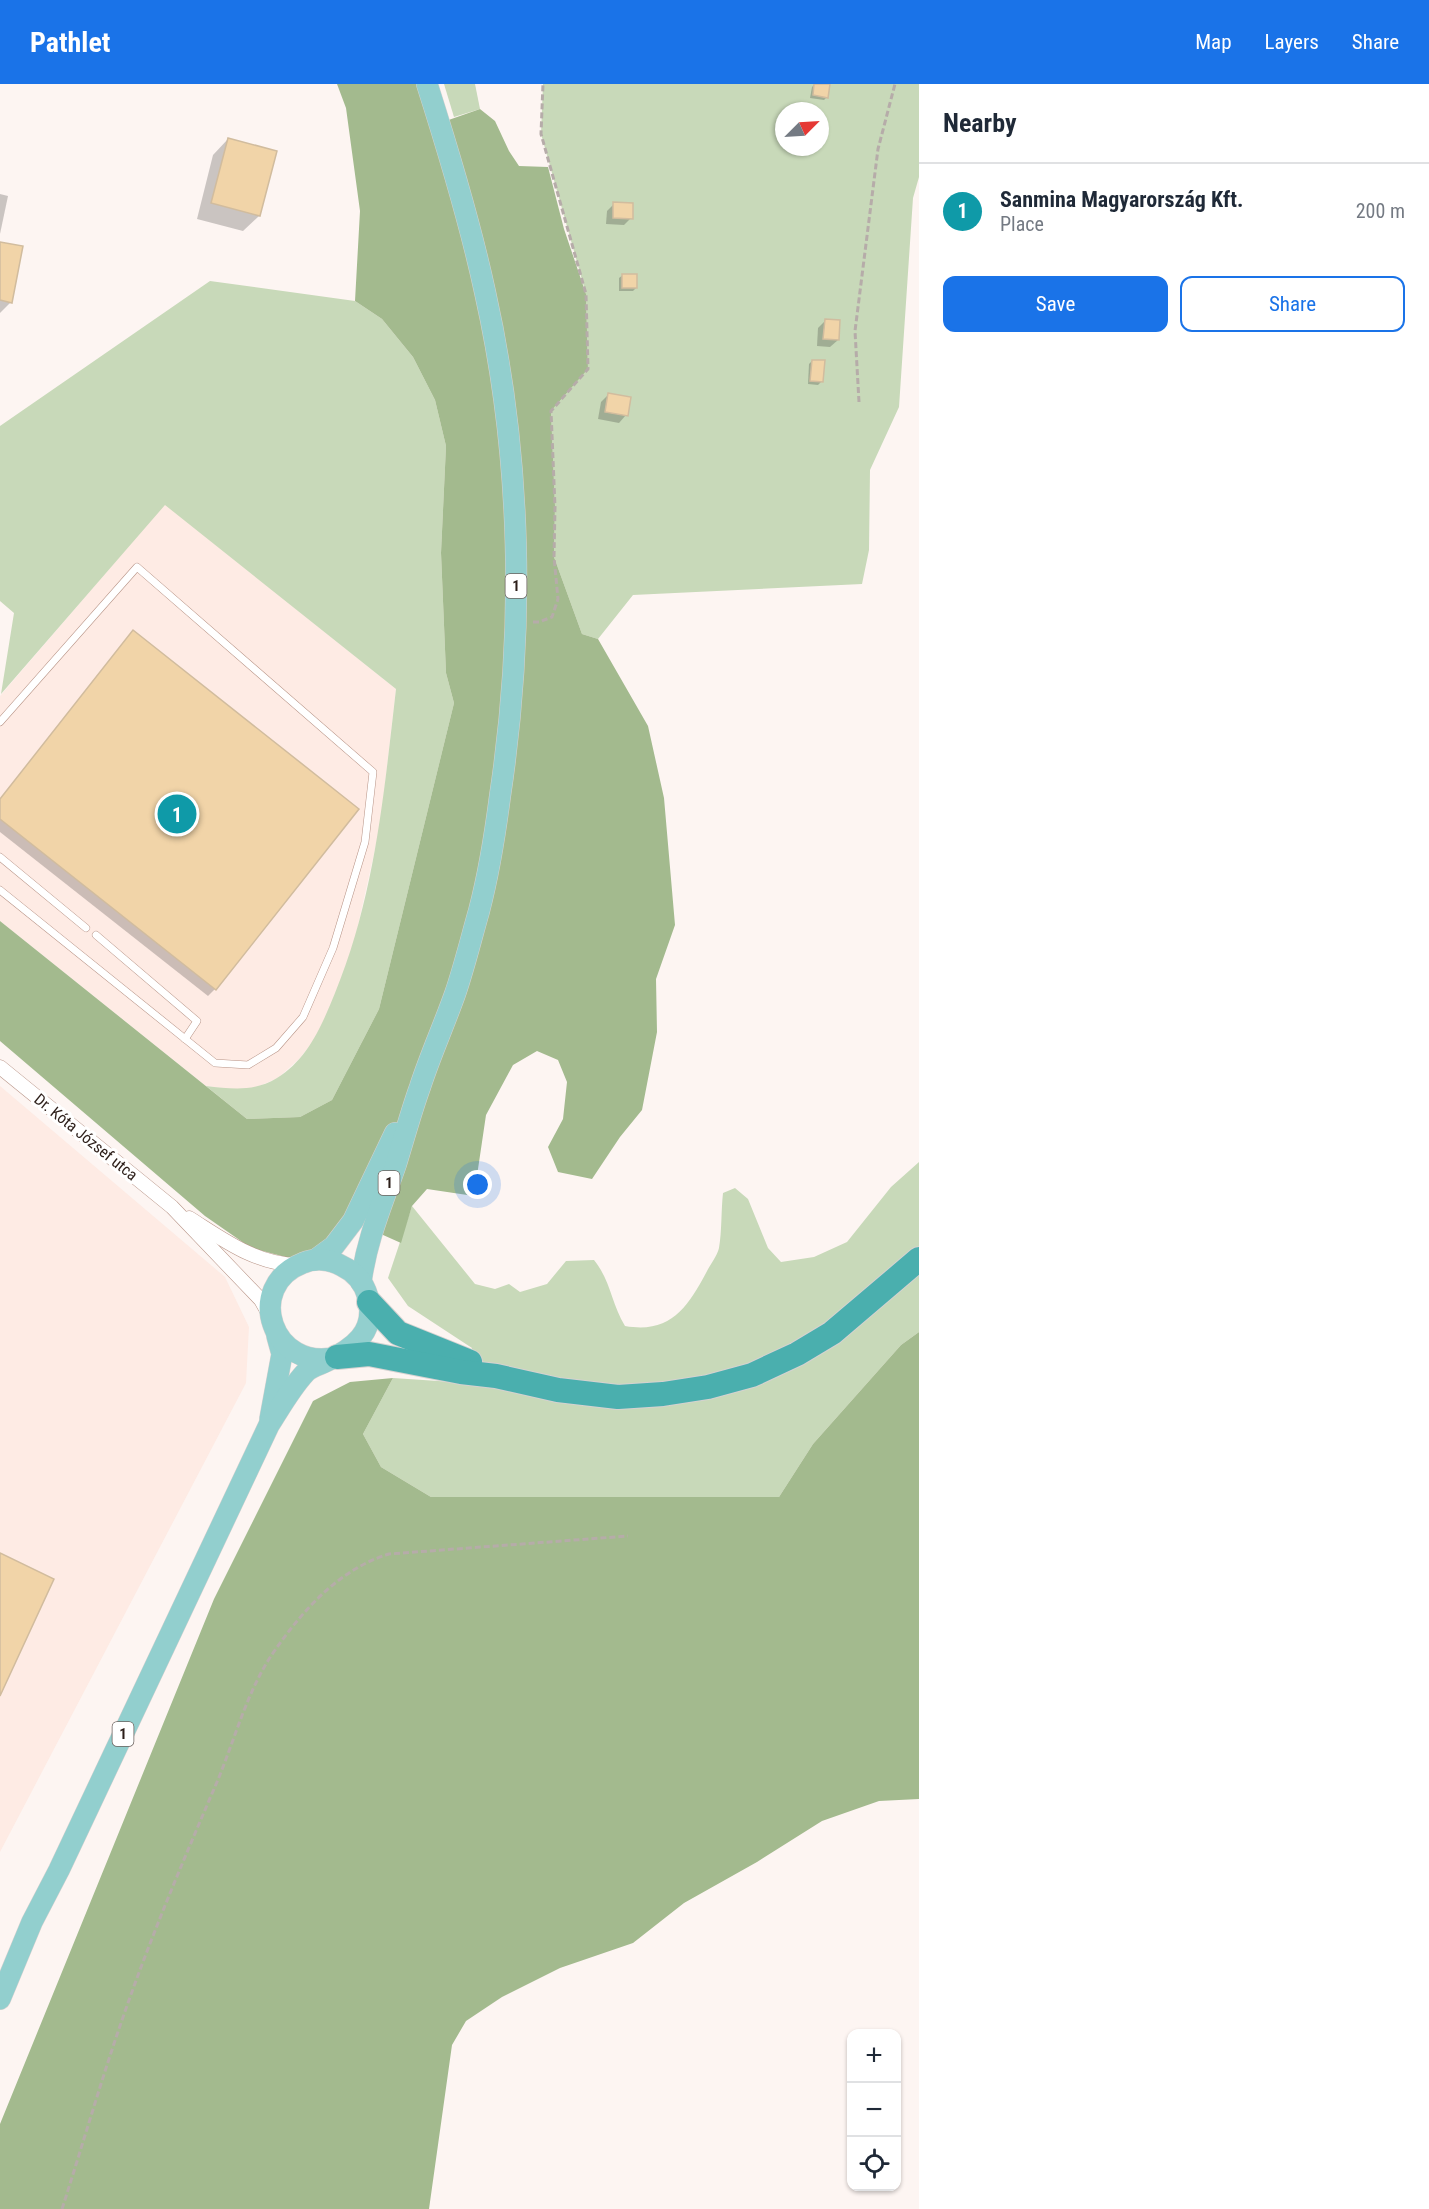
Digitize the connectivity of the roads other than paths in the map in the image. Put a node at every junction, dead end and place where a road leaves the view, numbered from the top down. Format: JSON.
{"nodes":[{"id":1,"x":427,"y":84,"type":"edge"},
{"id":2,"x":0,"y":722,"type":"edge"},
{"id":3,"x":3,"y":859,"type":"edge"},
{"id":4,"x":0,"y":870,"type":"edge"},
{"id":5,"x":0,"y":890,"type":"edge"},
{"id":6,"x":86,"y":928,"type":"dead end"},
{"id":7,"x":96,"y":935,"type":"dead end"},
{"id":8,"x":185,"y":1039,"type":"junction"},
{"id":9,"x":0,"y":1066,"type":"edge"},
{"id":10,"x":420,"y":1086,"type":"junction"},
{"id":11,"x":172,"y":1207,"type":"junction"},
{"id":12,"x":919,"y":1259,"type":"edge"},
{"id":13,"x":307,"y":1262,"type":"junction"},
{"id":14,"x":365,"y":1292,"type":"junction"},
{"id":15,"x":274,"y":1327,"type":"junction"},
{"id":16,"x":337,"y":1357,"type":"junction"},
{"id":17,"x":496,"y":1376,"type":"junction"},
{"id":18,"x":269,"y":1425,"type":"junction"},
{"id":19,"x":0,"y":1999,"type":"edge"}],
"edges":[{"from":1,"to":10,"type":"main road","number":"1"},
{"from":2,"to":8,"type":"lane"},
{"from":3,"to":4,"type":"lane"},
{"from":3,"to":6,"type":"lane"},
{"from":5,"to":8,"type":"lane"},
{"from":7,"to":8,"type":"lane"},
{"from":9,"to":11,"type":"street","name":"Dr. Kóta József utca"},
{"from":10,"to":13,"type":"main road","number":"1"},
{"from":10,"to":14,"type":"main road","number":"1"},
{"from":11,"to":13,"type":"street"},
{"from":11,"to":15,"type":"street"},
{"from":12,"to":17,"type":"highway"},
{"from":13,"to":14,"type":"main road"},
{"from":13,"to":15,"type":"main road","number":"1"},
{"from":14,"to":16,"type":"main road","number":"1"},
{"from":14,"to":17,"type":"highway"},
{"from":15,"to":16,"type":"main road"},
{"from":15,"to":18,"type":"main road","number":"1"},
{"from":16,"to":17,"type":"highway"},
{"from":16,"to":18,"type":"main road","number":"1"},
{"from":18,"to":19,"type":"main road","number":"1"}]}
